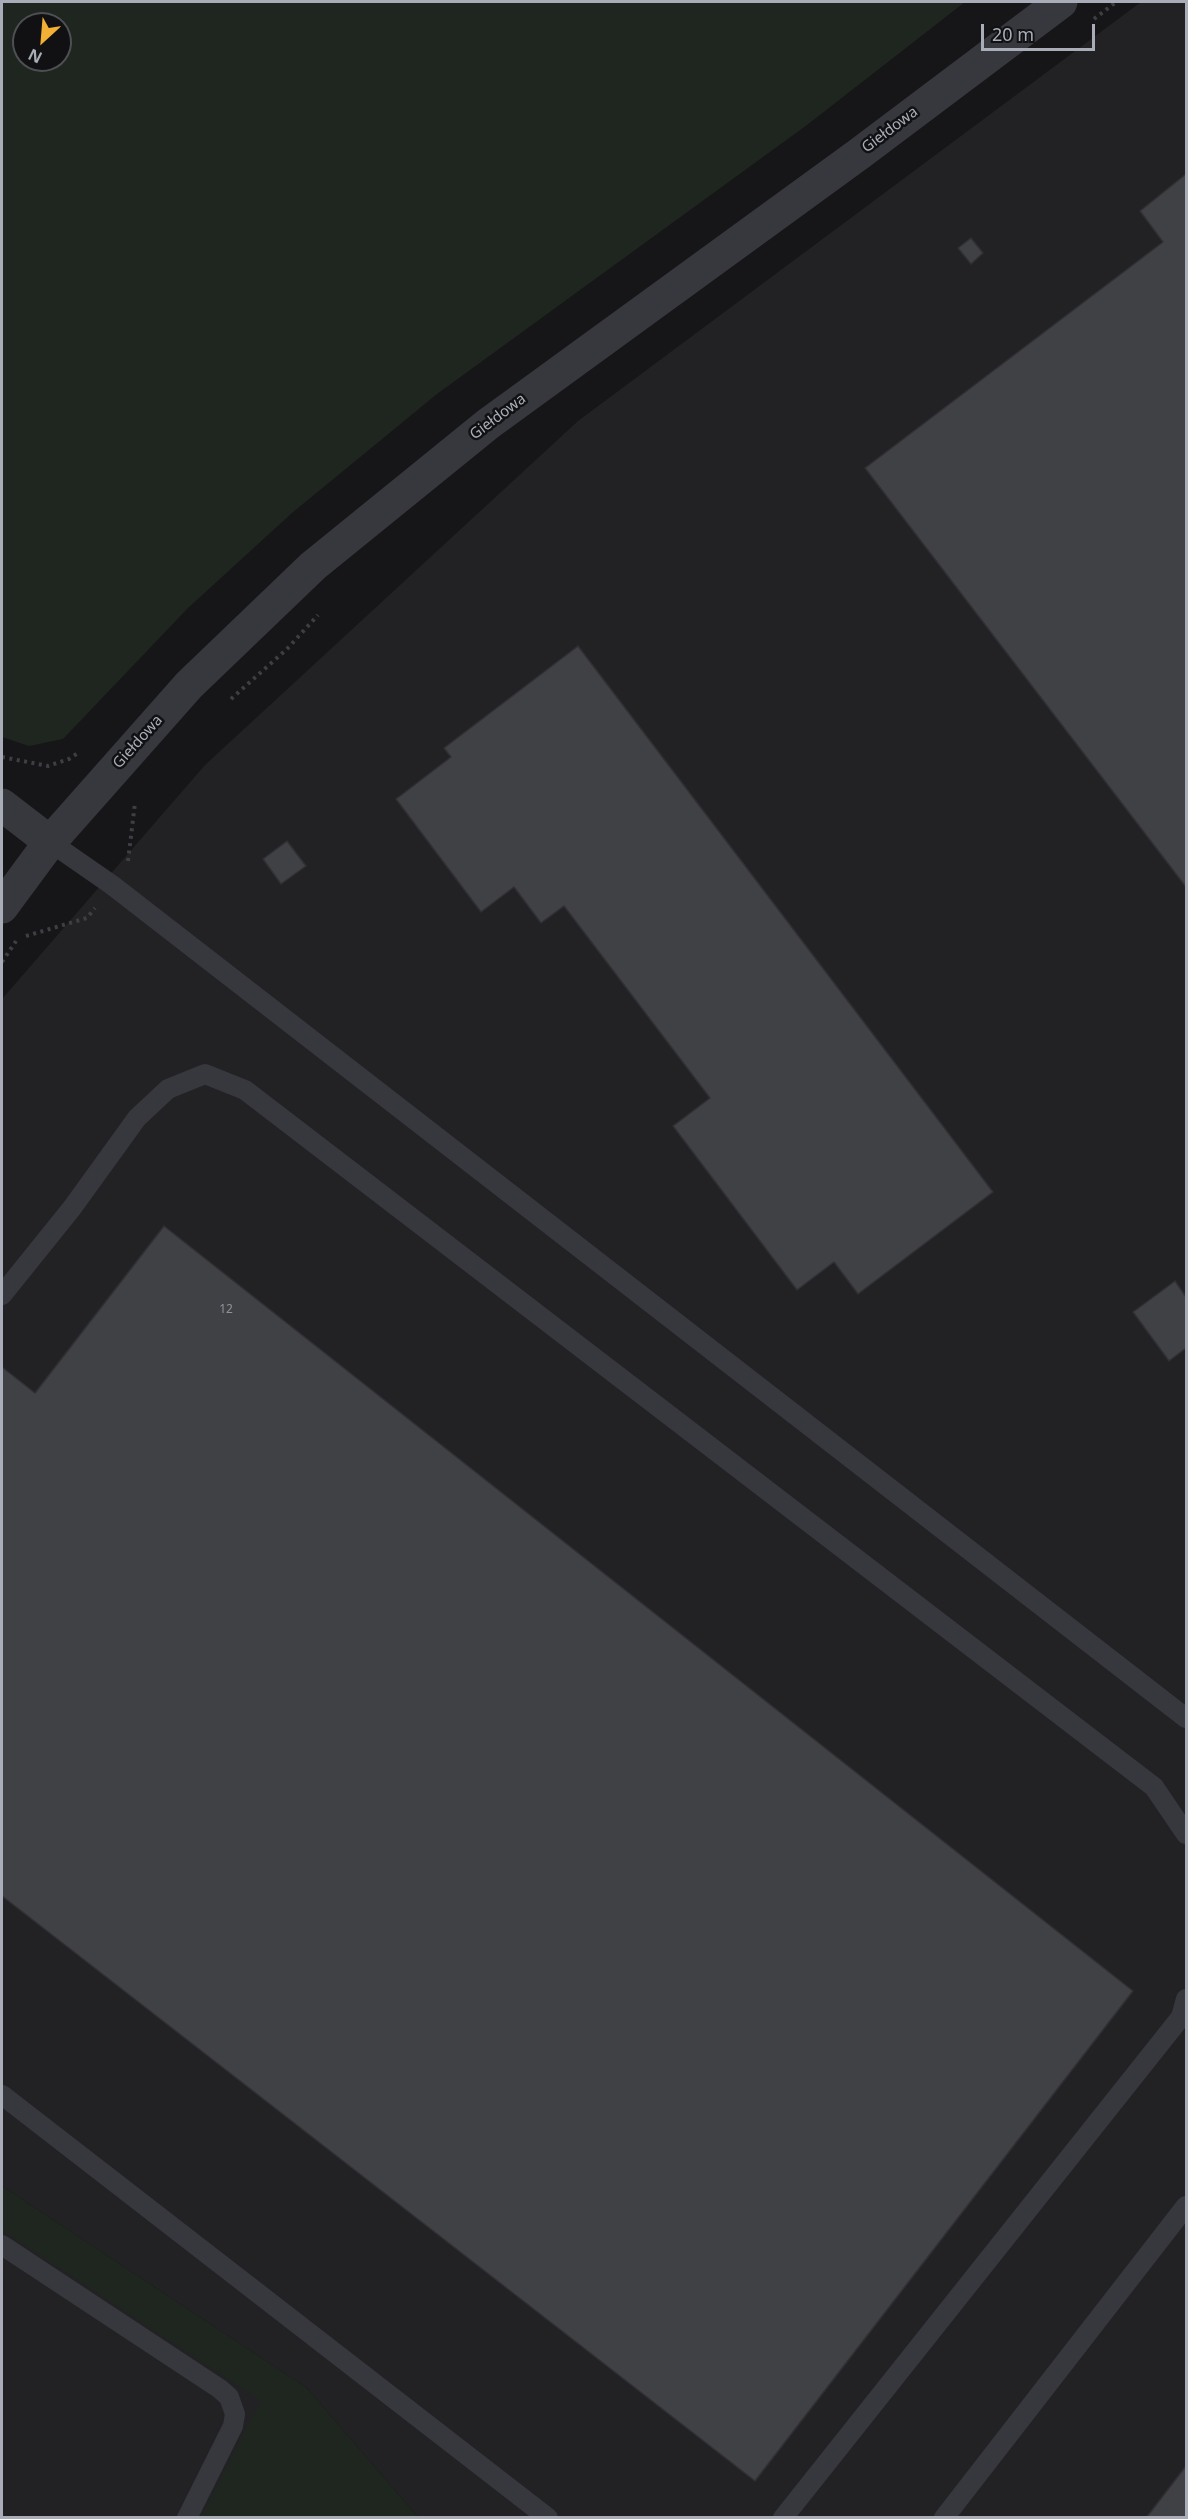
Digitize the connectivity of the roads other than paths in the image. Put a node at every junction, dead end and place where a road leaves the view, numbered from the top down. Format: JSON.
{"nodes":[{"id":1,"x":1061,"y":2,"type":"edge"},
{"id":2,"x":2,"y":805,"type":"edge"},
{"id":3,"x":50,"y":842,"type":"junction"},
{"id":4,"x":2,"y":907,"type":"edge"},
{"id":5,"x":2,"y":1295,"type":"edge"},
{"id":6,"x":1186,"y":1718,"type":"edge"},
{"id":7,"x":1186,"y":1834,"type":"edge"},
{"id":8,"x":1186,"y":1999,"type":"edge"},
{"id":9,"x":2,"y":2095,"type":"edge"},
{"id":10,"x":1186,"y":2206,"type":"edge"},
{"id":11,"x":2,"y":2246,"type":"edge"},
{"id":12,"x":187,"y":2517,"type":"edge"},
{"id":13,"x":548,"y":2517,"type":"edge"},
{"id":14,"x":783,"y":2517,"type":"edge"},
{"id":15,"x":944,"y":2517,"type":"edge"}],
"edges":[{"from":1,"to":3,"type":"street","name":"Giełdowa"},
{"from":2,"to":3,"type":"street"},
{"from":3,"to":4,"type":"street","name":"Giełdowa"},
{"from":3,"to":6,"type":"lane"},
{"from":5,"to":7,"type":"lane"},
{"from":8,"to":14,"type":"lane"},
{"from":9,"to":13,"type":"lane"},
{"from":10,"to":15,"type":"lane"},
{"from":11,"to":12,"type":"lane"}]}
